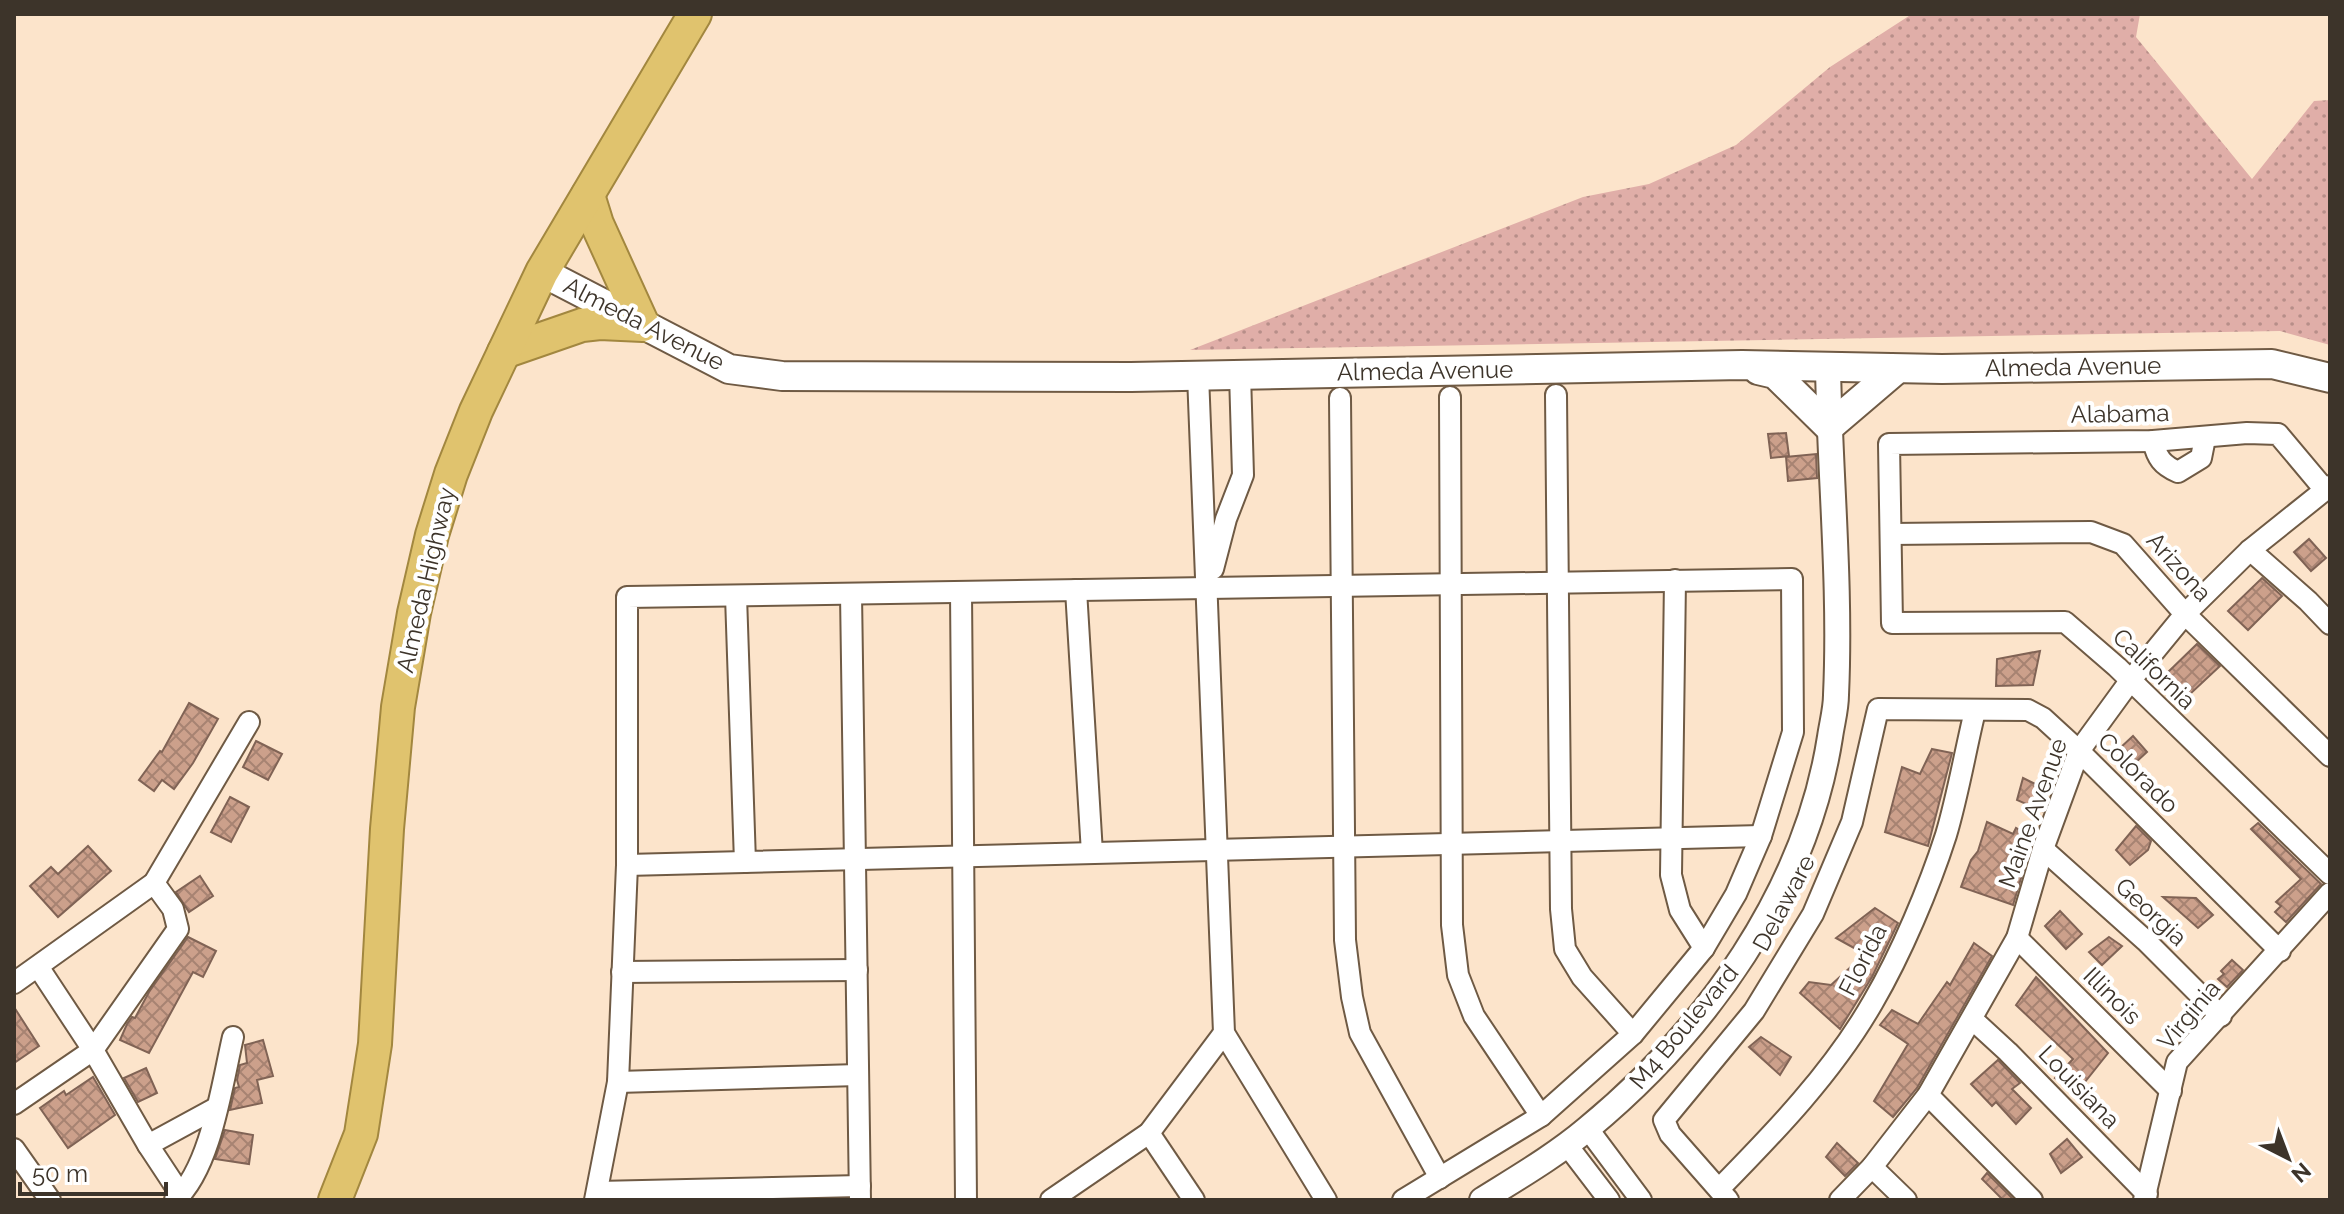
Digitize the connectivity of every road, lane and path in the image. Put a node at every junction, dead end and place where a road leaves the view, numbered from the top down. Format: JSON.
{"nodes":[{"id":1,"x":695,"y":14,"type":"edge"},
{"id":2,"x":588,"y":195,"type":"junction"},
{"id":3,"x":542,"y":272,"type":"junction"},
{"id":4,"x":643,"y":325,"type":"junction"},
{"id":5,"x":504,"y":352,"type":"junction"},
{"id":6,"x":1742,"y":365,"type":"junction"},
{"id":7,"x":1828,"y":368,"type":"junction"},
{"id":8,"x":1897,"y":369,"type":"junction"},
{"id":9,"x":1240,"y":374,"type":"junction"},
{"id":10,"x":1198,"y":375,"type":"junction"},
{"id":11,"x":2330,"y":378,"type":"edge"},
{"id":12,"x":1556,"y":395,"type":"dead end"},
{"id":13,"x":1450,"y":397,"type":"dead end"},
{"id":14,"x":1340,"y":398,"type":"dead end"},
{"id":15,"x":1829,"y":427,"type":"junction"},
{"id":16,"x":2205,"y":438,"type":"junction"},
{"id":17,"x":2153,"y":441,"type":"junction"},
{"id":18,"x":2328,"y":488,"type":"edge"},
{"id":19,"x":1891,"y":534,"type":"junction"},
{"id":20,"x":2250,"y":550,"type":"junction"},
{"id":21,"x":1675,"y":580,"type":"junction"},
{"id":22,"x":1558,"y":582,"type":"junction"},
{"id":23,"x":1451,"y":584,"type":"junction"},
{"id":24,"x":1341,"y":586,"type":"junction"},
{"id":25,"x":1208,"y":588,"type":"junction"},
{"id":26,"x":1076,"y":590,"type":"junction"},
{"id":27,"x":961,"y":592,"type":"junction"},
{"id":28,"x":851,"y":594,"type":"junction"},
{"id":29,"x":736,"y":596,"type":"junction"},
{"id":30,"x":2185,"y":614,"type":"junction"},
{"id":31,"x":2330,"y":624,"type":"edge"},
{"id":32,"x":2130,"y":681,"type":"junction"},
{"id":33,"x":1878,"y":709,"type":"joint"},
{"id":34,"x":1975,"y":711,"type":"junction"},
{"id":35,"x":249,"y":722,"type":"dead end"},
{"id":36,"x":2079,"y":751,"type":"junction"},
{"id":37,"x":2330,"y":756,"type":"edge"},
{"id":38,"x":1761,"y":836,"type":"junction"},
{"id":39,"x":1671,"y":838,"type":"junction"},
{"id":40,"x":1560,"y":841,"type":"junction"},
{"id":41,"x":1452,"y":844,"type":"junction"},
{"id":42,"x":1344,"y":847,"type":"junction"},
{"id":43,"x":2043,"y":849,"type":"junction"},
{"id":44,"x":1218,"y":850,"type":"junction"},
{"id":45,"x":1092,"y":853,"type":"junction"},
{"id":46,"x":963,"y":856,"type":"junction"},
{"id":47,"x":855,"y":859,"type":"junction"},
{"id":48,"x":745,"y":862,"type":"junction"},
{"id":49,"x":627,"y":865,"type":"junction"},
{"id":50,"x":2330,"y":874,"type":"edge"},
{"id":51,"x":154,"y":883,"type":"junction"},
{"id":52,"x":2330,"y":893,"type":"edge"},
{"id":53,"x":2017,"y":938,"type":"junction"},
{"id":54,"x":1704,"y":948,"type":"junction"},
{"id":55,"x":2280,"y":951,"type":"junction"},
{"id":56,"x":39,"y":968,"type":"junction"},
{"id":57,"x":857,"y":970,"type":"junction"},
{"id":58,"x":622,"y":972,"type":"junction"},
{"id":59,"x":14,"y":983,"type":"edge"},
{"id":60,"x":2221,"y":1016,"type":"junction"},
{"id":61,"x":1972,"y":1019,"type":"junction"},
{"id":62,"x":1224,"y":1033,"type":"junction"},
{"id":63,"x":1633,"y":1034,"type":"junction"},
{"id":64,"x":233,"y":1037,"type":"dead end"},
{"id":65,"x":93,"y":1050,"type":"junction"},
{"id":66,"x":858,"y":1075,"type":"junction"},
{"id":67,"x":618,"y":1082,"type":"junction"},
{"id":68,"x":2171,"y":1091,"type":"junction"},
{"id":69,"x":1928,"y":1095,"type":"junction"},
{"id":70,"x":14,"y":1104,"type":"edge"},
{"id":71,"x":216,"y":1108,"type":"junction"},
{"id":72,"x":1541,"y":1116,"type":"junction"},
{"id":73,"x":1588,"y":1129,"type":"junction"},
{"id":74,"x":1149,"y":1133,"type":"junction"},
{"id":75,"x":148,"y":1145,"type":"junction"},
{"id":76,"x":1567,"y":1145,"type":"junction"},
{"id":77,"x":14,"y":1149,"type":"edge"},
{"id":78,"x":1872,"y":1167,"type":"junction"},
{"id":79,"x":1440,"y":1178,"type":"junction"},
{"id":80,"x":860,"y":1193,"type":"edge"},
{"id":81,"x":1724,"y":1194,"type":"edge"},
{"id":82,"x":596,"y":1196,"type":"edge"},
{"id":83,"x":2146,"y":1197,"type":"edge"},
{"id":84,"x":178,"y":1198,"type":"edge"},
{"id":85,"x":1057,"y":1199,"type":"edge"},
{"id":86,"x":50,"y":1200,"type":"edge"},
{"id":87,"x":335,"y":1200,"type":"edge"},
{"id":88,"x":966,"y":1200,"type":"edge"},
{"id":89,"x":1194,"y":1200,"type":"edge"},
{"id":90,"x":1326,"y":1200,"type":"edge"},
{"id":91,"x":1403,"y":1200,"type":"edge"},
{"id":92,"x":1482,"y":1200,"type":"edge"},
{"id":93,"x":1609,"y":1200,"type":"edge"},
{"id":94,"x":1641,"y":1200,"type":"edge"},
{"id":95,"x":1840,"y":1200,"type":"edge"},
{"id":96,"x":1906,"y":1200,"type":"edge"},
{"id":97,"x":2032,"y":1200,"type":"edge"}],
"edges":[{"from":1,"to":2,"type":"highway","name":"Almeda Highway"},
{"from":2,"to":3,"type":"highway","name":"Almeda Highway"},
{"from":2,"to":4,"type":"highway"},
{"from":3,"to":4,"type":"main road","name":"Almeda Avenue"},
{"from":3,"to":5,"type":"highway","name":"Almeda Highway"},
{"from":4,"to":5,"type":"highway"},
{"from":4,"to":10,"type":"main road","name":"Almeda Avenue"},
{"from":5,"to":87,"type":"highway","name":"Almeda Highway"},
{"from":6,"to":7,"type":"main road","name":"Almeda Avenue"},
{"from":6,"to":9,"type":"main road","name":"Almeda Avenue"},
{"from":6,"to":15,"type":"main road"},
{"from":7,"to":8,"type":"main road","name":"Almeda Avenue"},
{"from":7,"to":15,"type":"street","name":"M4 Boulevard"},
{"from":8,"to":11,"type":"main road","name":"Almeda Avenue"},
{"from":8,"to":15,"type":"main road"},
{"from":9,"to":10,"type":"main road","name":"Almeda Avenue"},
{"from":9,"to":25,"type":"street"},
{"from":10,"to":25,"type":"street"},
{"from":12,"to":22,"type":"street"},
{"from":13,"to":23,"type":"street"},
{"from":14,"to":24,"type":"street"},
{"from":15,"to":73,"type":"street","name":"M4 Boulevard"},
{"from":16,"to":17,"type":"street","name":"Alabama"},
{"from":16,"to":17,"type":"street"},
{"from":16,"to":18,"type":"street","name":"Alabama"},
{"from":17,"to":19,"type":"street","name":"Alabama"},
{"from":18,"to":20,"type":"street","name":"Maine Avenue"},
{"from":19,"to":30,"type":"street","name":"Arizona"},
{"from":19,"to":32,"type":"street","name":"California"},
{"from":20,"to":30,"type":"street","name":"Maine Avenue"},
{"from":20,"to":31,"type":"street"},
{"from":21,"to":22,"type":"street"},
{"from":21,"to":38,"type":"street"},
{"from":21,"to":39,"type":"street"},
{"from":22,"to":23,"type":"street"},
{"from":22,"to":40,"type":"street"},
{"from":23,"to":24,"type":"street"},
{"from":23,"to":41,"type":"street"},
{"from":24,"to":25,"type":"street"},
{"from":24,"to":42,"type":"street"},
{"from":25,"to":26,"type":"street"},
{"from":25,"to":44,"type":"street"},
{"from":26,"to":27,"type":"street"},
{"from":26,"to":45,"type":"street"},
{"from":27,"to":28,"type":"street"},
{"from":27,"to":46,"type":"street"},
{"from":28,"to":29,"type":"street"},
{"from":28,"to":47,"type":"street"},
{"from":29,"to":48,"type":"street"},
{"from":29,"to":49,"type":"street"},
{"from":30,"to":32,"type":"street","name":"Maine Avenue"},
{"from":30,"to":37,"type":"street","name":"Arizona"},
{"from":32,"to":36,"type":"street","name":"Maine Avenue"},
{"from":32,"to":50,"type":"street","name":"California"},
{"from":33,"to":34,"type":"street","name":"Colorado"},
{"from":33,"to":81,"type":"street","name":"Delaware"},
{"from":34,"to":36,"type":"street","name":"Colorado"},
{"from":34,"to":81,"type":"street","name":"Florida"},
{"from":35,"to":51,"type":"street"},
{"from":36,"to":43,"type":"street","name":"Maine Avenue"},
{"from":36,"to":55,"type":"street","name":"Colorado"},
{"from":38,"to":39,"type":"street"},
{"from":38,"to":54,"type":"street"},
{"from":39,"to":40,"type":"street"},
{"from":39,"to":54,"type":"street"},
{"from":40,"to":41,"type":"street"},
{"from":40,"to":63,"type":"street"},
{"from":41,"to":42,"type":"street"},
{"from":41,"to":72,"type":"street"},
{"from":42,"to":44,"type":"street"},
{"from":42,"to":79,"type":"street"},
{"from":43,"to":53,"type":"street","name":"Maine Avenue"},
{"from":43,"to":60,"type":"street","name":"Georgia"},
{"from":44,"to":45,"type":"street"},
{"from":44,"to":62,"type":"street"},
{"from":45,"to":46,"type":"street"},
{"from":46,"to":47,"type":"street"},
{"from":46,"to":88,"type":"street"},
{"from":47,"to":48,"type":"street"},
{"from":47,"to":57,"type":"street"},
{"from":48,"to":49,"type":"street"},
{"from":49,"to":58,"type":"street"},
{"from":51,"to":56,"type":"street"},
{"from":51,"to":65,"type":"street"},
{"from":52,"to":55,"type":"street","name":"Virginia"},
{"from":53,"to":61,"type":"street","name":"Maine Avenue"},
{"from":53,"to":68,"type":"street","name":"Illinois"},
{"from":54,"to":63,"type":"street"},
{"from":55,"to":60,"type":"street","name":"Virginia"},
{"from":56,"to":59,"type":"street"},
{"from":56,"to":65,"type":"street"},
{"from":57,"to":58,"type":"street"},
{"from":57,"to":66,"type":"street"},
{"from":58,"to":67,"type":"street"},
{"from":60,"to":68,"type":"street","name":"Virginia"},
{"from":61,"to":69,"type":"street","name":"Maine Avenue"},
{"from":61,"to":83,"type":"street","name":"Louisiana"},
{"from":62,"to":74,"type":"street"},
{"from":62,"to":90,"type":"street"},
{"from":63,"to":72,"type":"street"},
{"from":64,"to":71,"type":"street"},
{"from":65,"to":70,"type":"street"},
{"from":65,"to":75,"type":"street"},
{"from":66,"to":67,"type":"street"},
{"from":66,"to":80,"type":"street"},
{"from":67,"to":82,"type":"street"},
{"from":68,"to":83,"type":"street","name":"Virginia"},
{"from":69,"to":78,"type":"street","name":"Maine Avenue"},
{"from":69,"to":97,"type":"street"},
{"from":71,"to":75,"type":"street"},
{"from":71,"to":84,"type":"street"},
{"from":72,"to":79,"type":"street"},
{"from":73,"to":76,"type":"street","name":"M4 Boulevard"},
{"from":73,"to":94,"type":"street"},
{"from":74,"to":85,"type":"street"},
{"from":74,"to":89,"type":"street"},
{"from":75,"to":84,"type":"street"},
{"from":76,"to":92,"type":"street","name":"M4 Boulevard"},
{"from":76,"to":93,"type":"street"},
{"from":77,"to":86,"type":"street"},
{"from":78,"to":95,"type":"street","name":"Maine Avenue"},
{"from":78,"to":96,"type":"street"},
{"from":79,"to":91,"type":"street"},
{"from":80,"to":82,"type":"street"}]}
